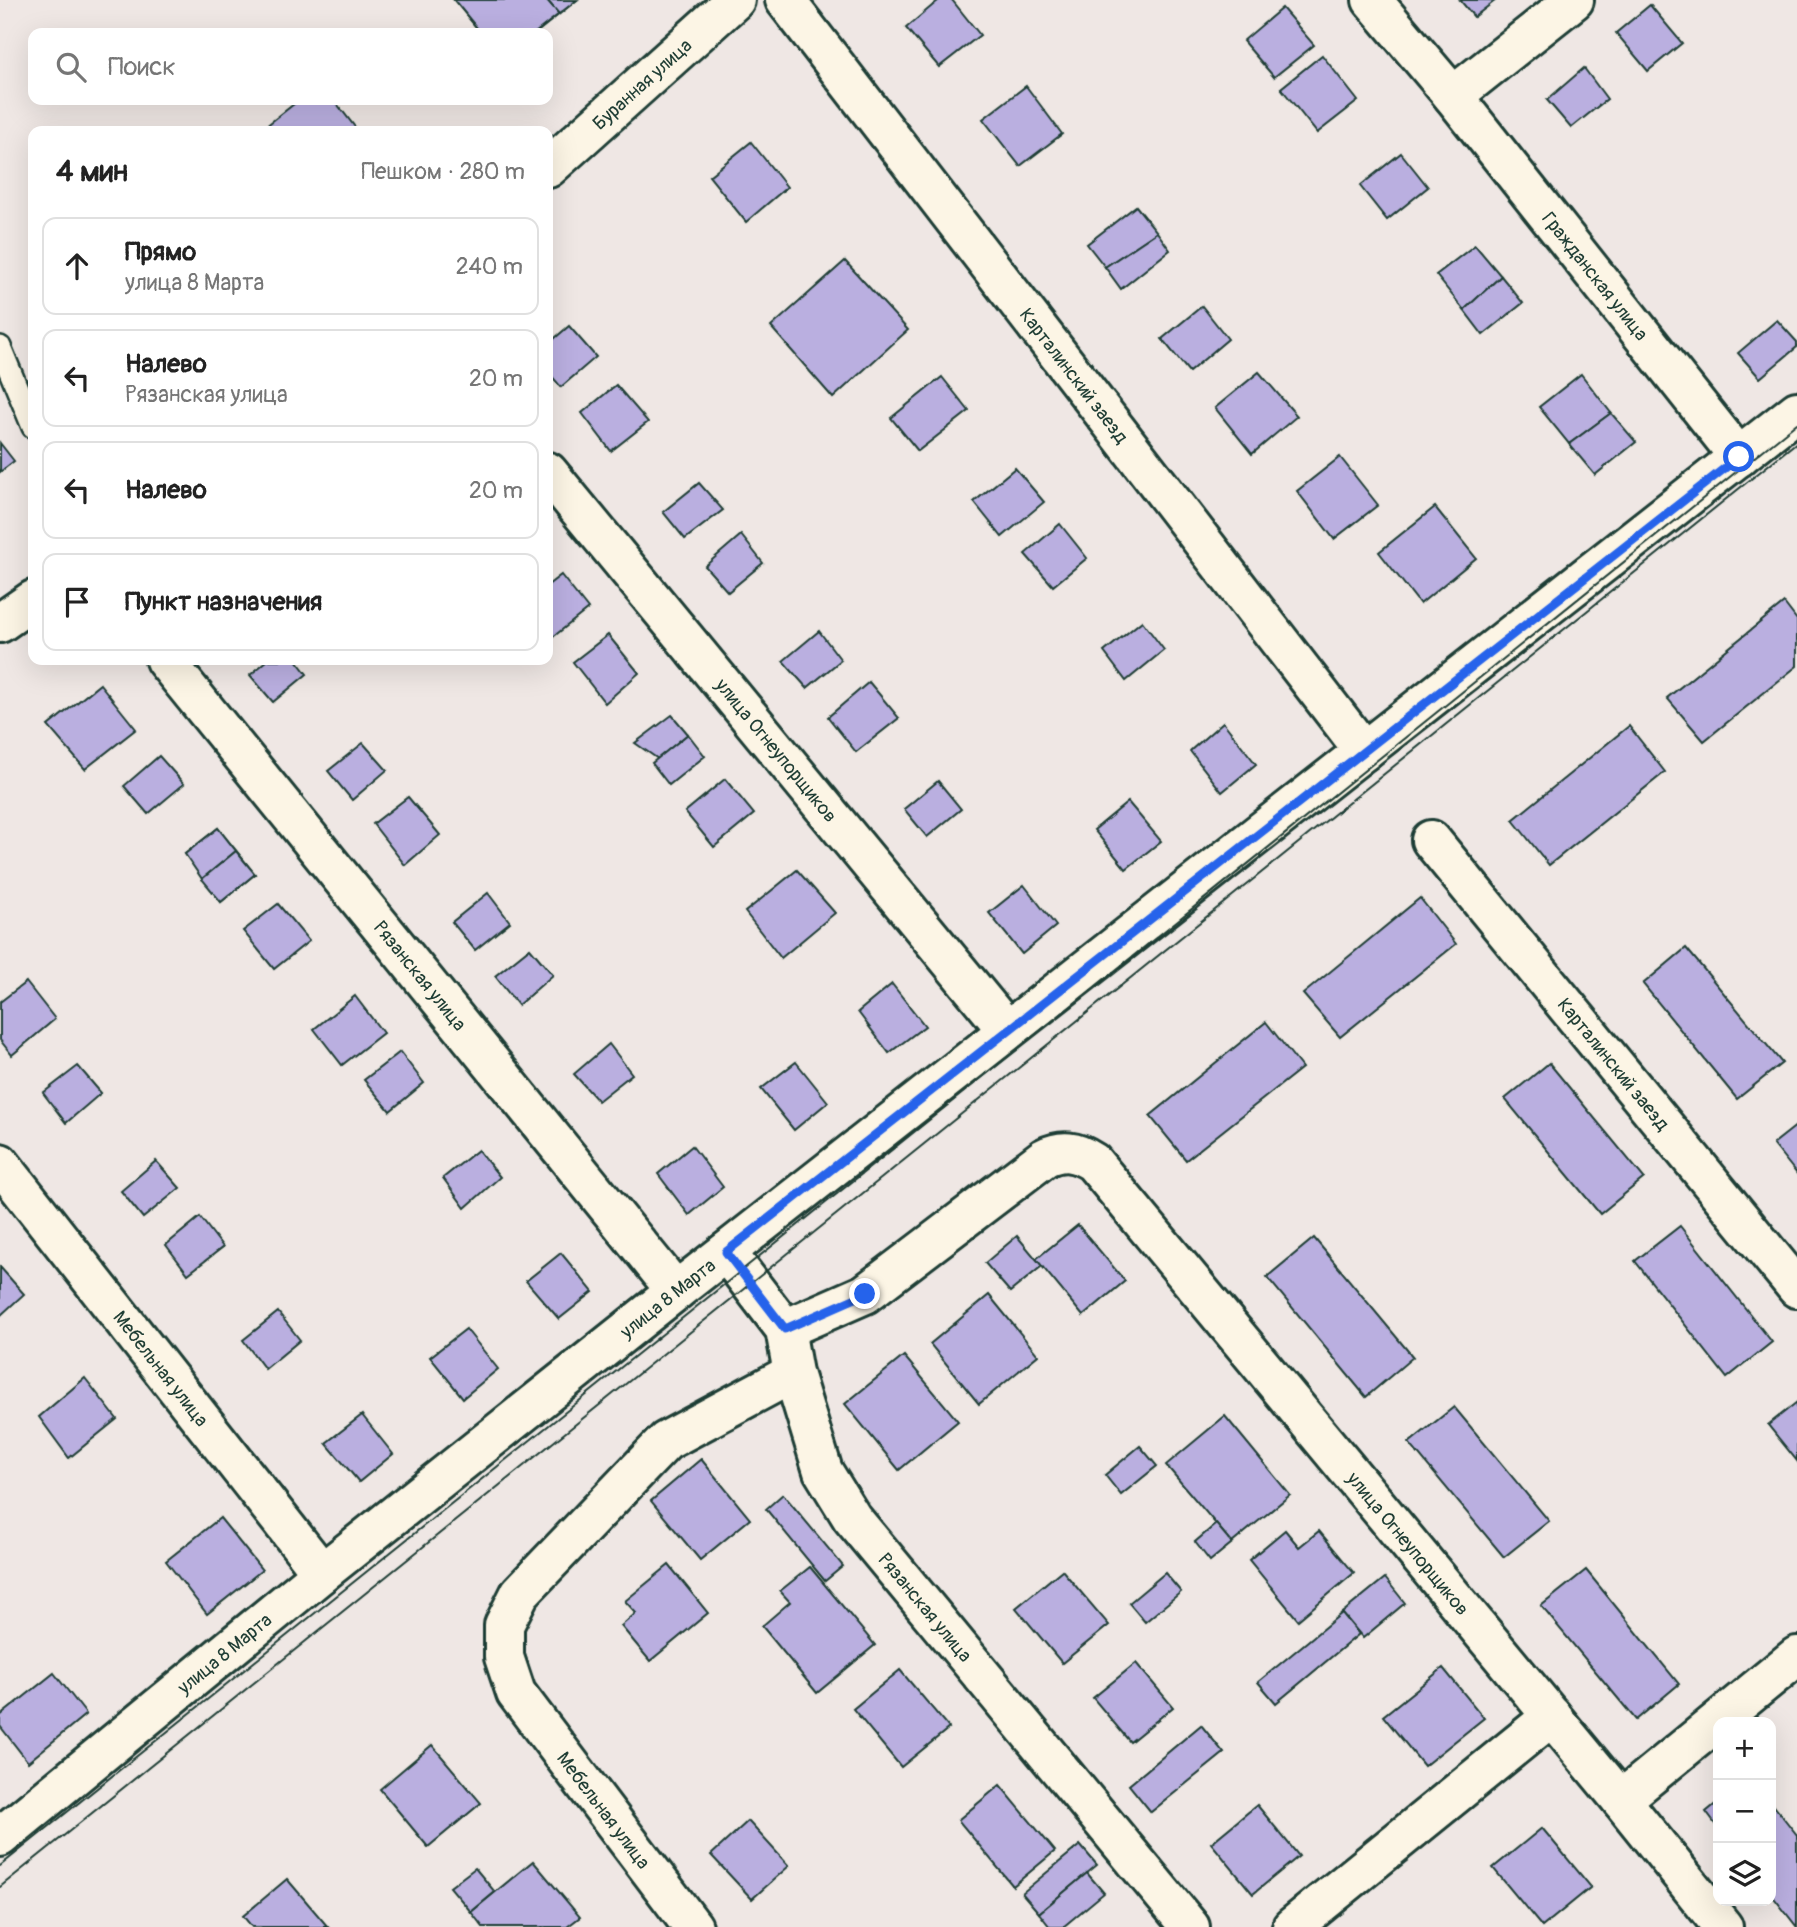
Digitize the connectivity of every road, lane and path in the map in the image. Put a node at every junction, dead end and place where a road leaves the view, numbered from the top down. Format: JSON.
{"nodes":[{"id":1,"x":735,"y":0,"type":"edge"},
{"id":2,"x":785,"y":0,"type":"edge"},
{"id":3,"x":1372,"y":0,"type":"edge"},
{"id":4,"x":1574,"y":0,"type":"edge"},
{"id":5,"x":1453,"y":96,"type":"junction"},
{"id":6,"x":553,"y":164,"type":"edge"},
{"id":7,"x":0,"y":347,"type":"edge"},
{"id":8,"x":1797,"y":411,"type":"edge"},
{"id":9,"x":28,"y":415,"type":"edge"},
{"id":10,"x":1739,"y":457,"type":"junction"},
{"id":11,"x":553,"y":478,"type":"edge"},
{"id":12,"x":28,"y":603,"type":"edge"},
{"id":13,"x":0,"y":623,"type":"edge"},
{"id":14,"x":169,"y":665,"type":"edge"},
{"id":15,"x":1364,"y":751,"type":"junction"},
{"id":16,"x":1431,"y":840,"type":"dead end"},
{"id":17,"x":1007,"y":1030,"type":"junction"},
{"id":18,"x":0,"y":1163,"type":"edge"},
{"id":19,"x":726,"y":1252,"type":"junction"},
{"id":20,"x":1797,"y":1287,"type":"edge"},
{"id":21,"x":676,"y":1291,"type":"junction"},
{"id":22,"x":785,"y":1329,"type":"junction"},
{"id":23,"x":793,"y":1373,"type":"junction"},
{"id":24,"x":322,"y":1573,"type":"junction"},
{"id":25,"x":1797,"y":1656,"type":"edge"},
{"id":26,"x":1552,"y":1716,"type":"junction"},
{"id":27,"x":1621,"y":1800,"type":"junction"},
{"id":28,"x":4,"y":1826,"type":"edge"},
{"id":29,"x":693,"y":1927,"type":"edge"},
{"id":30,"x":1189,"y":1927,"type":"edge"},
{"id":31,"x":1292,"y":1927,"type":"edge"},
{"id":32,"x":1723,"y":1927,"type":"edge"}],
"edges":[{"from":1,"to":6,"type":"street","name":"Буранная улица"},
{"from":2,"to":15,"type":"street","name":"Карталинский заезд"},
{"from":3,"to":5,"type":"street","name":"Гражданская улица"},
{"from":4,"to":5,"type":"street"},
{"from":5,"to":10,"type":"street","name":"Гражданская улица"},
{"from":7,"to":9,"type":"lane"},
{"from":8,"to":10,"type":"street","name":"улица 8 Марта"},
{"from":10,"to":15,"type":"street","name":"улица 8 Марта"},
{"from":11,"to":17,"type":"street","name":"улица Огнеупорщиков"},
{"from":12,"to":13,"type":"street"},
{"from":14,"to":21,"type":"street","name":"Рязанская улица"},
{"from":15,"to":17,"type":"street","name":"улица 8 Марта"},
{"from":16,"to":20,"type":"street","name":"Карталинский заезд"},
{"from":17,"to":19,"type":"street","name":"улица 8 Марта"},
{"from":18,"to":24,"type":"street","name":"Мебельная улица"},
{"from":19,"to":21,"type":"street","name":"улица 8 Марта"},
{"from":19,"to":22,"type":"street","name":"Рязанская улица"},
{"from":21,"to":24,"type":"street","name":"улица 8 Марта"},
{"from":22,"to":23,"type":"street","name":"Рязанская улица"},
{"from":22,"to":26,"type":"street","name":"улица Огнеупорщиков"},
{"from":23,"to":29,"type":"street","name":"Мебельная улица"},
{"from":23,"to":30,"type":"street","name":"Рязанская улица"},
{"from":24,"to":28,"type":"street","name":"улица 8 Марта"},
{"from":25,"to":27,"type":"street"},
{"from":26,"to":27,"type":"street","name":"улица Огнеупорщиков"},
{"from":26,"to":31,"type":"street"},
{"from":27,"to":32,"type":"street","name":"улица Огнеупорщиков"}]}
